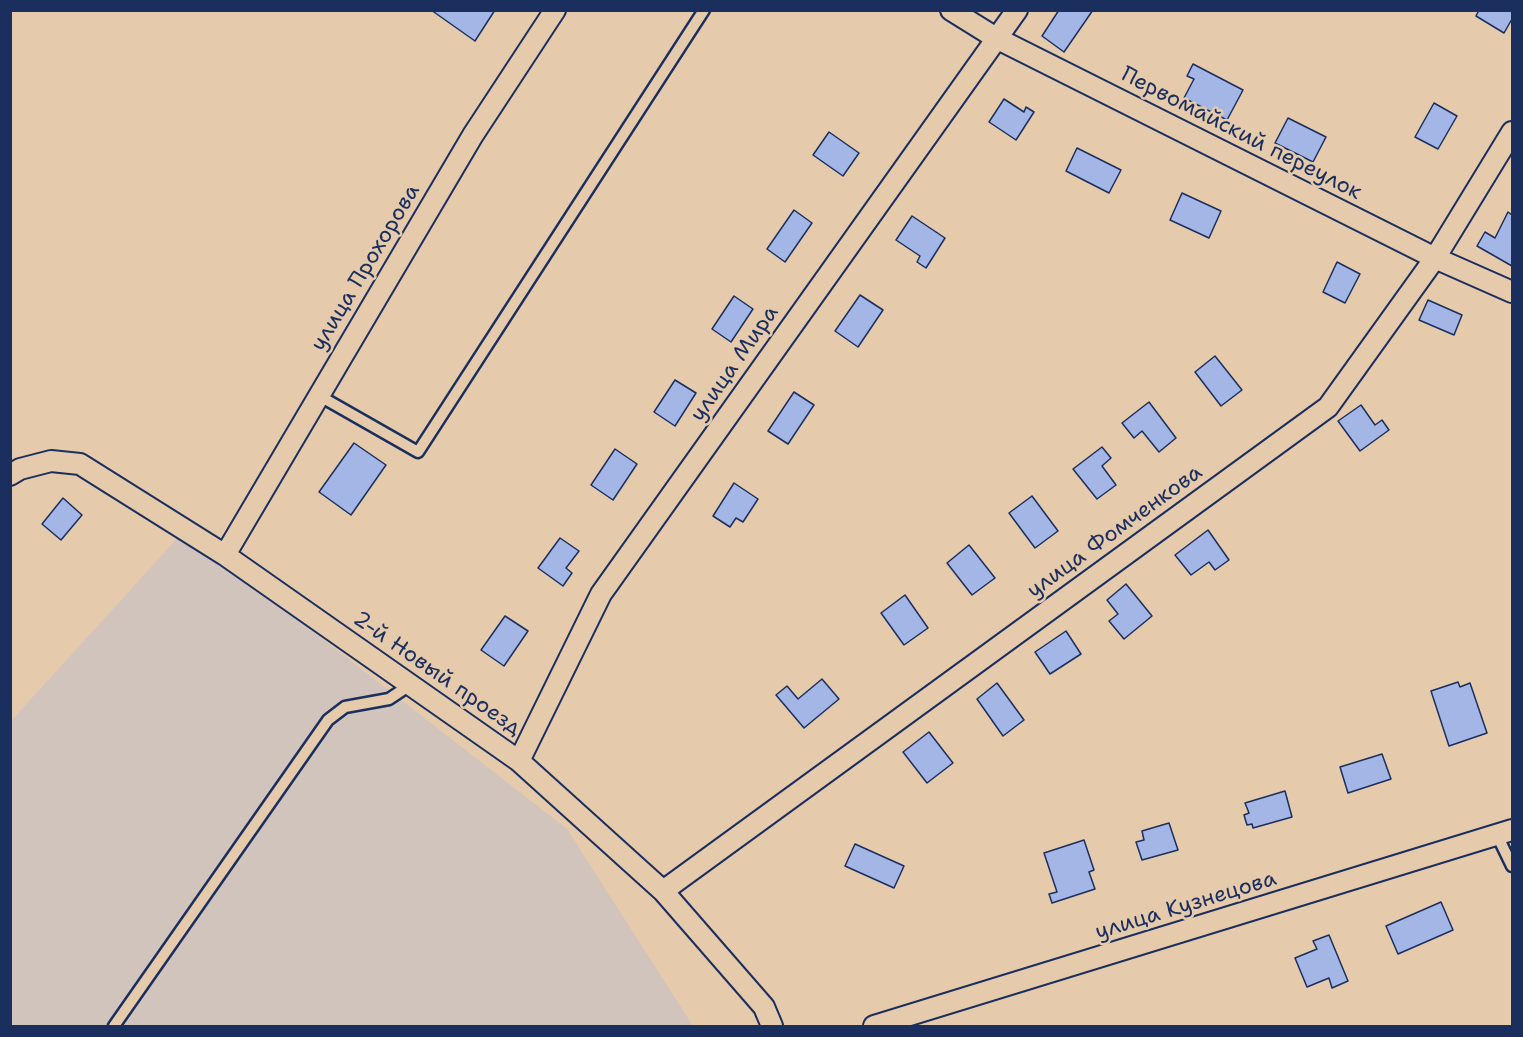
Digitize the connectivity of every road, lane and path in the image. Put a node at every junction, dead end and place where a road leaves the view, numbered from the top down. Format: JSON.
{"nodes":[{"id":1,"x":555,"y":10,"type":"edge"},
{"id":2,"x":704,"y":10,"type":"edge"},
{"id":3,"x":951,"y":10,"type":"edge"},
{"id":4,"x":1017,"y":10,"type":"edge"},
{"id":5,"x":996,"y":38,"type":"junction"},
{"id":6,"x":1512,"y":132,"type":"edge"},
{"id":7,"x":1435,"y":258,"type":"junction"},
{"id":8,"x":1512,"y":292,"type":"edge"},
{"id":9,"x":318,"y":395,"type":"junction"},
{"id":10,"x":10,"y":476,"type":"edge"},
{"id":11,"x":225,"y":555,"type":"junction"},
{"id":12,"x":410,"y":685,"type":"junction"},
{"id":13,"x":519,"y":761,"type":"junction"},
{"id":14,"x":1505,"y":833,"type":"edge"},
{"id":15,"x":1512,"y":866,"type":"edge"},
{"id":16,"x":663,"y":891,"type":"junction"},
{"id":17,"x":114,"y":1026,"type":"edge"},
{"id":18,"x":772,"y":1026,"type":"edge"},
{"id":19,"x":874,"y":1026,"type":"edge"}],
"edges":[{"from":1,"to":9,"type":"street","name":"улица Прохорова"},
{"from":2,"to":9,"type":"lane"},
{"from":3,"to":5,"type":"street","name":"Первомайский переулок"},
{"from":4,"to":5,"type":"street","name":"улица Мира"},
{"from":5,"to":7,"type":"street","name":"Первомайский переулок"},
{"from":5,"to":13,"type":"street","name":"улица Мира"},
{"from":6,"to":7,"type":"street","name":"улица Фомченкова"},
{"from":7,"to":8,"type":"street","name":"Первомайский переулок"},
{"from":7,"to":16,"type":"street","name":"улица Фомченкова"},
{"from":9,"to":11,"type":"street","name":"улица Прохорова"},
{"from":10,"to":11,"type":"street","name":"2-й Новый проезд"},
{"from":11,"to":12,"type":"street","name":"2-й Новый проезд"},
{"from":12,"to":13,"type":"street","name":"2-й Новый проезд"},
{"from":12,"to":17,"type":"lane"},
{"from":13,"to":16,"type":"street","name":"2-й Новый проезд"},
{"from":14,"to":15,"type":"lane"},
{"from":14,"to":19,"type":"street","name":"улица Кузнецова"},
{"from":16,"to":18,"type":"street","name":"2-й Новый проезд"}]}
